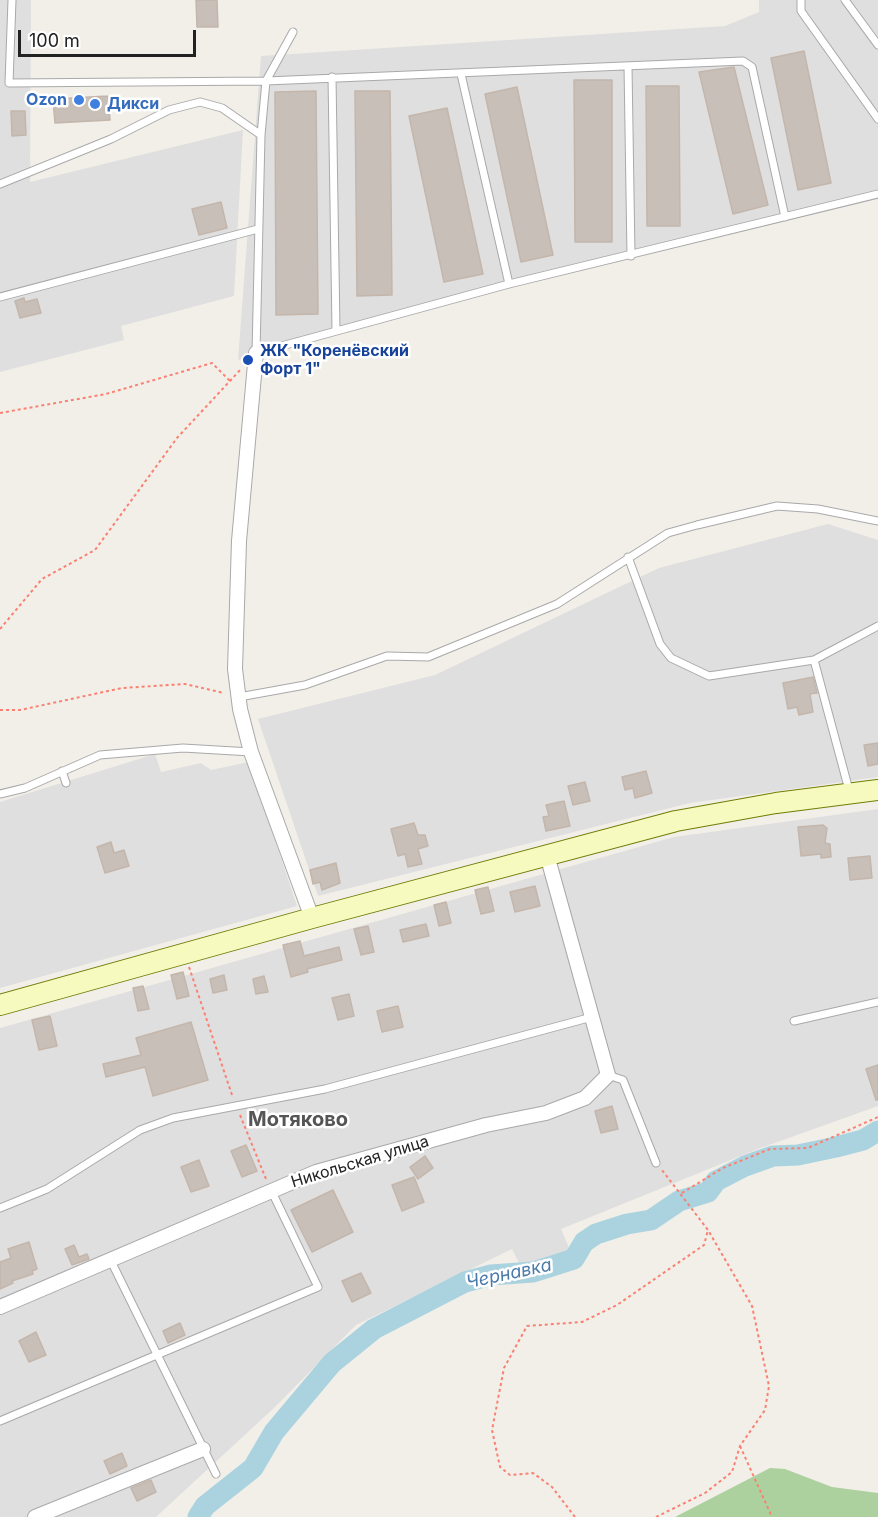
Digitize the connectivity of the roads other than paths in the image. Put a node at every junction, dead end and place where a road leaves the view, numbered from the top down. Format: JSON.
{"nodes":[{"id":1,"x":12,"y":0,"type":"edge"},
{"id":2,"x":801,"y":0,"type":"edge"},
{"id":3,"x":844,"y":0,"type":"edge"},
{"id":4,"x":292,"y":32,"type":"dead end"},
{"id":5,"x":878,"y":45,"type":"edge"},
{"id":6,"x":628,"y":66,"type":"junction"},
{"id":7,"x":461,"y":74,"type":"junction"},
{"id":8,"x":332,"y":77,"type":"junction"},
{"id":9,"x":266,"y":81,"type":"junction"},
{"id":10,"x":878,"y":119,"type":"edge"},
{"id":11,"x":261,"y":135,"type":"junction"},
{"id":12,"x":0,"y":184,"type":"edge"},
{"id":13,"x":878,"y":194,"type":"edge"},
{"id":14,"x":784,"y":217,"type":"junction"},
{"id":15,"x":258,"y":229,"type":"junction"},
{"id":16,"x":631,"y":256,"type":"junction"},
{"id":17,"x":509,"y":284,"type":"junction"},
{"id":18,"x":0,"y":297,"type":"edge"},
{"id":19,"x":336,"y":331,"type":"junction"},
{"id":20,"x":256,"y":353,"type":"junction"},
{"id":21,"x":878,"y":521,"type":"edge"},
{"id":22,"x":628,"y":557,"type":"junction"},
{"id":23,"x":878,"y":626,"type":"edge"},
{"id":24,"x":814,"y":660,"type":"junction"},
{"id":25,"x":239,"y":697,"type":"junction"},
{"id":26,"x":251,"y":752,"type":"junction"},
{"id":27,"x":62,"y":771,"type":"junction"},
{"id":28,"x":66,"y":783,"type":"dead end"},
{"id":29,"x":878,"y":790,"type":"edge"},
{"id":30,"x":850,"y":793,"type":"junction"},
{"id":31,"x":0,"y":794,"type":"edge"},
{"id":32,"x":547,"y":855,"type":"junction"},
{"id":33,"x":312,"y":918,"type":"junction"},
{"id":34,"x":878,"y":1002,"type":"edge"},
{"id":35,"x":0,"y":1005,"type":"edge"},
{"id":36,"x":592,"y":1017,"type":"junction"},
{"id":37,"x":794,"y":1022,"type":"dead end"},
{"id":38,"x":608,"y":1075,"type":"junction"},
{"id":39,"x":656,"y":1163,"type":"road end"},
{"id":40,"x":271,"y":1190,"type":"junction"},
{"id":41,"x":0,"y":1208,"type":"edge"},
{"id":42,"x":110,"y":1260,"type":"junction"},
{"id":43,"x":0,"y":1307,"type":"edge"},
{"id":44,"x":157,"y":1355,"type":"junction"},
{"id":45,"x":0,"y":1421,"type":"edge"},
{"id":46,"x":203,"y":1449,"type":"junction"},
{"id":47,"x":216,"y":1474,"type":"dead end"},
{"id":48,"x":35,"y":1517,"type":"edge"}],
"edges":[{"from":1,"to":9,"type":"lane"},
{"from":2,"to":10,"type":"lane"},
{"from":3,"to":5,"type":"lane"},
{"from":4,"to":9,"type":"lane"},
{"from":6,"to":7,"type":"lane"},
{"from":6,"to":14,"type":"lane"},
{"from":6,"to":16,"type":"lane"},
{"from":7,"to":8,"type":"lane"},
{"from":7,"to":17,"type":"lane"},
{"from":8,"to":9,"type":"lane"},
{"from":8,"to":19,"type":"lane"},
{"from":9,"to":11,"type":"lane"},
{"from":11,"to":12,"type":"lane"},
{"from":11,"to":15,"type":"lane"},
{"from":13,"to":14,"type":"lane"},
{"from":14,"to":16,"type":"lane"},
{"from":15,"to":18,"type":"lane"},
{"from":15,"to":20,"type":"lane"},
{"from":16,"to":17,"type":"lane"},
{"from":17,"to":19,"type":"lane"},
{"from":19,"to":20,"type":"lane"},
{"from":20,"to":25,"type":"street"},
{"from":21,"to":22,"type":"lane"},
{"from":22,"to":24,"type":"lane"},
{"from":22,"to":25,"type":"lane"},
{"from":23,"to":24,"type":"lane"},
{"from":24,"to":30,"type":"lane"},
{"from":25,"to":26,"type":"street"},
{"from":26,"to":27,"type":"lane"},
{"from":26,"to":33,"type":"street"},
{"from":27,"to":28,"type":"lane"},
{"from":27,"to":31,"type":"lane"},
{"from":29,"to":30,"type":"main road"},
{"from":30,"to":32,"type":"main road"},
{"from":32,"to":33,"type":"main road"},
{"from":32,"to":36,"type":"street"},
{"from":33,"to":35,"type":"main road"},
{"from":34,"to":37,"type":"lane"},
{"from":36,"to":38,"type":"street"},
{"from":36,"to":41,"type":"lane"},
{"from":38,"to":39,"type":"lane"},
{"from":38,"to":40,"type":"street","name":"Никольская улица"},
{"from":40,"to":42,"type":"street","name":"Никольская улица"},
{"from":40,"to":44,"type":"lane"},
{"from":42,"to":43,"type":"street","name":"Никольская улица"},
{"from":42,"to":44,"type":"lane"},
{"from":44,"to":45,"type":"lane"},
{"from":44,"to":46,"type":"lane"},
{"from":46,"to":47,"type":"lane"},
{"from":46,"to":48,"type":"street"}]}
